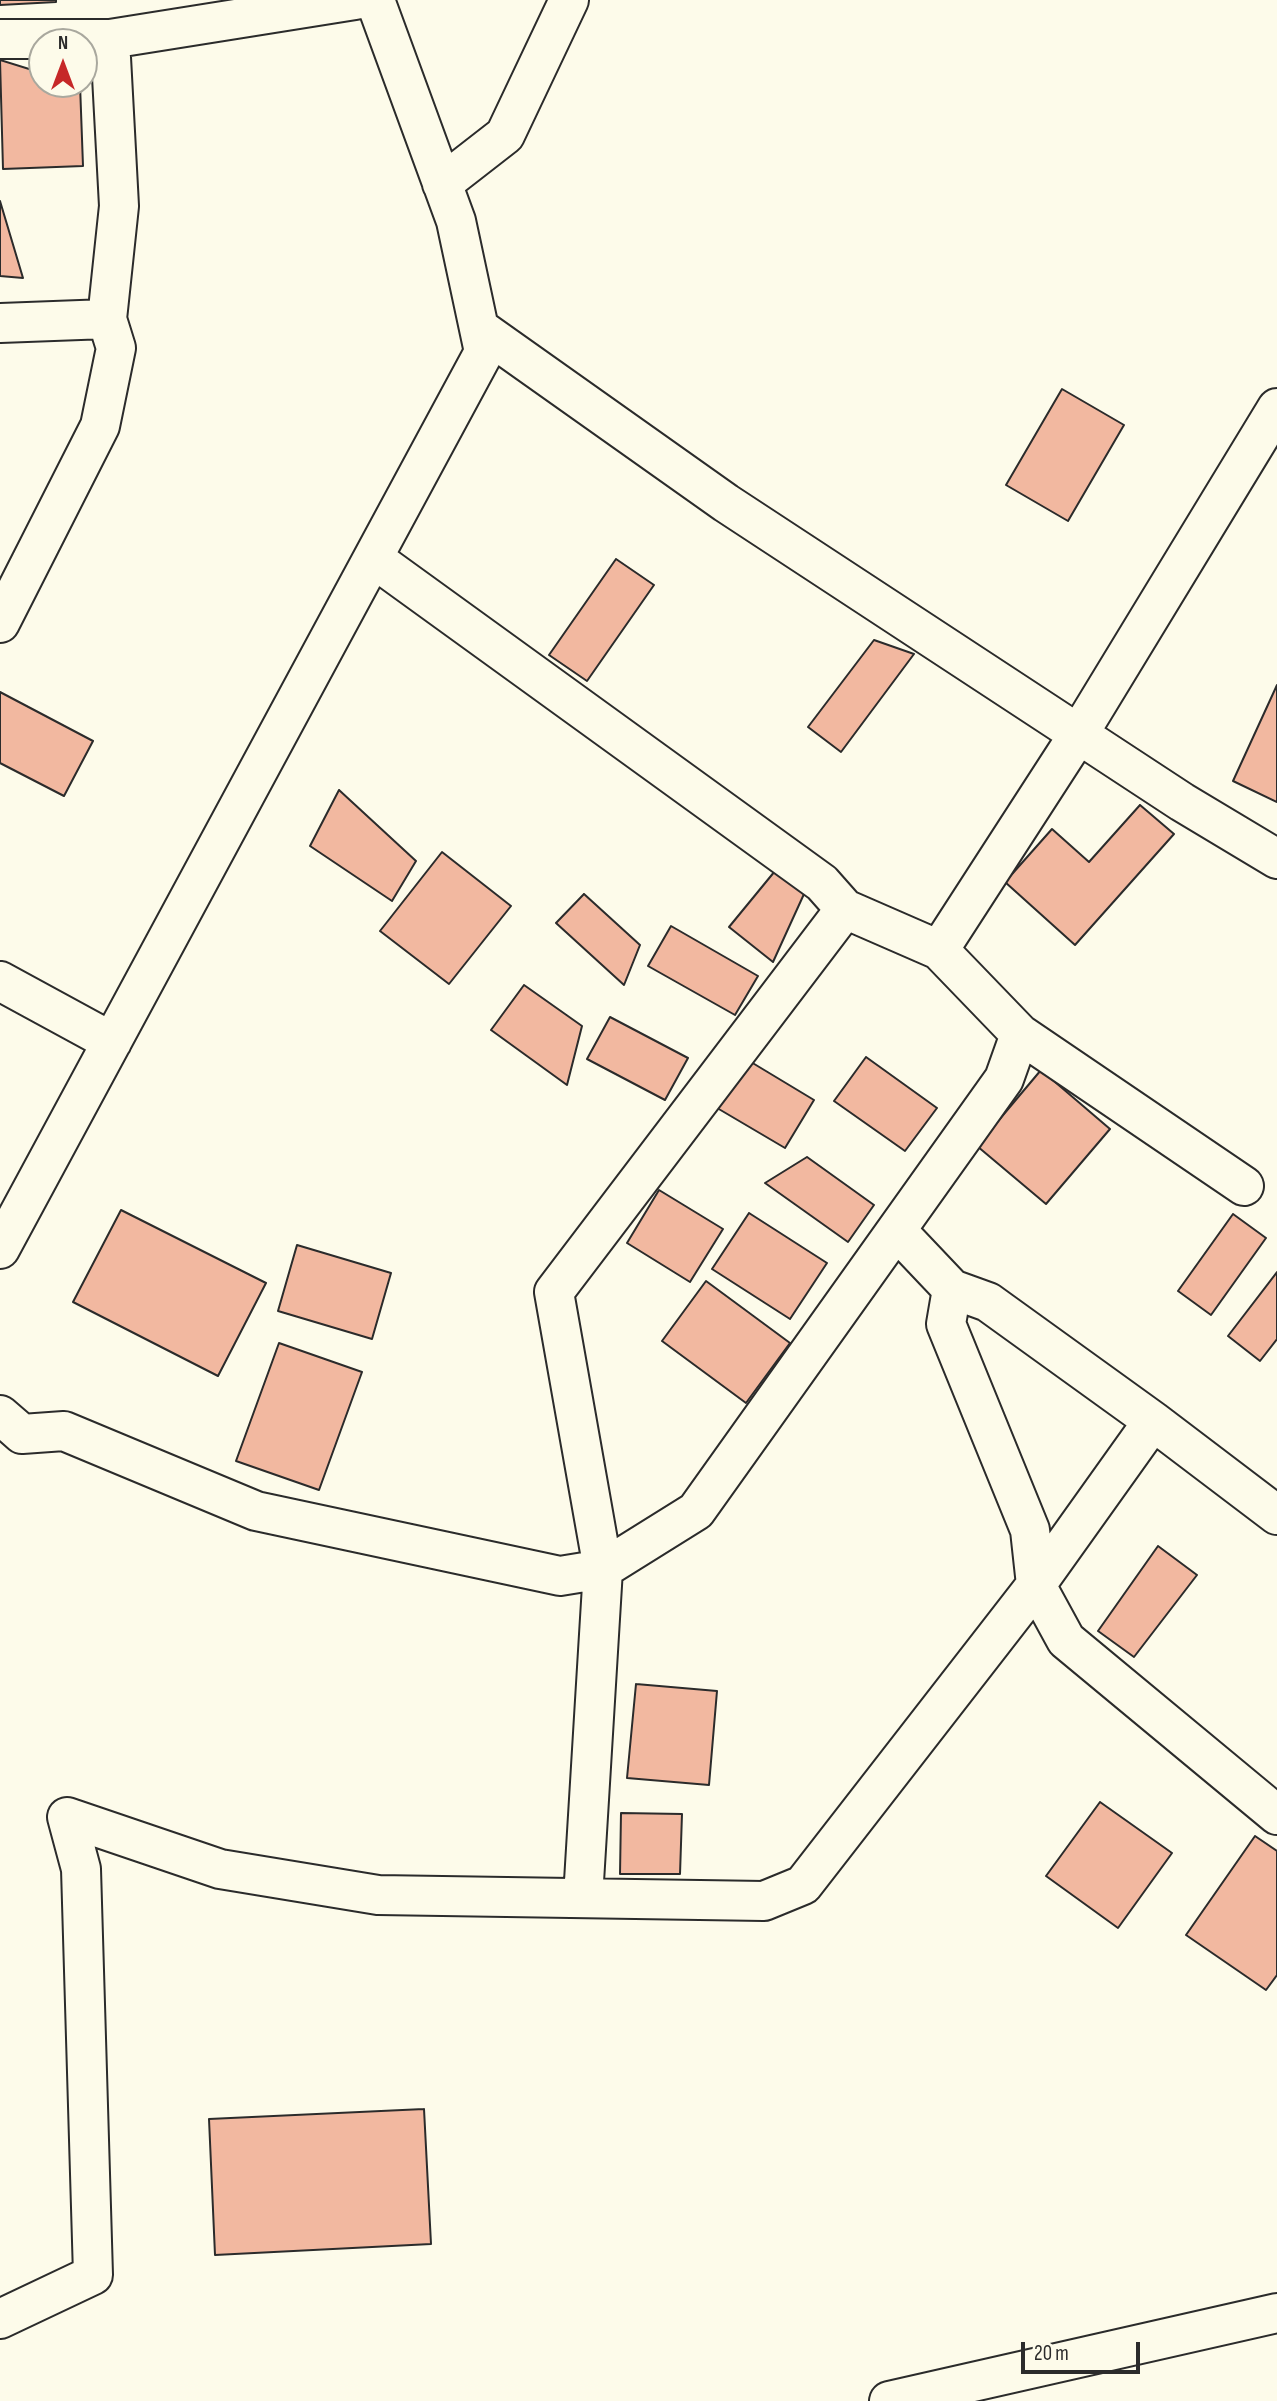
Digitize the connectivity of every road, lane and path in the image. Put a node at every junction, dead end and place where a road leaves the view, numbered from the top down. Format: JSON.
{"nodes":[{"id":1,"x":355,"y":0,"type":"edge"},
{"id":2,"x":375,"y":0,"type":"edge"},
{"id":3,"x":569,"y":0,"type":"edge"},
{"id":4,"x":0,"y":39,"type":"edge"},
{"id":5,"x":110,"y":39,"type":"junction"},
{"id":6,"x":442,"y":184,"type":"junction"},
{"id":7,"x":107,"y":319,"type":"junction"},
{"id":8,"x":0,"y":323,"type":"edge"},
{"id":9,"x":479,"y":328,"type":"junction"},
{"id":10,"x":1277,"y":408,"type":"edge"},
{"id":11,"x":373,"y":558,"type":"junction"},
{"id":12,"x":0,"y":623,"type":"edge"},
{"id":13,"x":1079,"y":735,"type":"junction"},
{"id":14,"x":1277,"y":859,"type":"edge"},
{"id":15,"x":845,"y":909,"type":"junction"},
{"id":16,"x":939,"y":950,"type":"junction"},
{"id":17,"x":0,"y":981,"type":"edge"},
{"id":18,"x":1020,"y":1034,"type":"junction"},
{"id":19,"x":112,"y":1042,"type":"junction"},
{"id":20,"x":1244,"y":1186,"type":"dead end"},
{"id":21,"x":897,"y":1231,"type":"junction"},
{"id":22,"x":0,"y":1249,"type":"edge"},
{"id":23,"x":952,"y":1289,"type":"junction"},
{"id":24,"x":0,"y":1415,"type":"edge"},
{"id":25,"x":1153,"y":1421,"type":"junction"},
{"id":26,"x":1277,"y":1516,"type":"edge"},
{"id":27,"x":603,"y":1569,"type":"junction"},
{"id":28,"x":1036,"y":1585,"type":"junction"},
{"id":29,"x":1277,"y":1815,"type":"edge"},
{"id":30,"x":583,"y":1898,"type":"junction"},
{"id":31,"x":1277,"y":2313,"type":"edge"},
{"id":32,"x":0,"y":2319,"type":"edge"},
{"id":33,"x":1000,"y":2388,"type":"edge"},
{"id":34,"x":889,"y":2401,"type":"edge"}],
"edges":[{"from":1,"to":5,"type":"street"},
{"from":2,"to":6,"type":"street"},
{"from":3,"to":6,"type":"street"},
{"from":4,"to":5,"type":"street"},
{"from":5,"to":7,"type":"street"},
{"from":6,"to":9,"type":"street"},
{"from":7,"to":8,"type":"street"},
{"from":7,"to":12,"type":"street"},
{"from":9,"to":11,"type":"street"},
{"from":9,"to":13,"type":"street"},
{"from":10,"to":13,"type":"street"},
{"from":11,"to":15,"type":"street"},
{"from":11,"to":19,"type":"street"},
{"from":13,"to":14,"type":"street"},
{"from":13,"to":16,"type":"street"},
{"from":15,"to":16,"type":"street"},
{"from":15,"to":27,"type":"street"},
{"from":16,"to":18,"type":"street"},
{"from":17,"to":19,"type":"street"},
{"from":18,"to":20,"type":"street"},
{"from":18,"to":21,"type":"street"},
{"from":19,"to":22,"type":"street"},
{"from":21,"to":23,"type":"street"},
{"from":21,"to":27,"type":"street"},
{"from":23,"to":25,"type":"street"},
{"from":23,"to":28,"type":"street"},
{"from":24,"to":27,"type":"street"},
{"from":25,"to":26,"type":"street"},
{"from":25,"to":28,"type":"street"},
{"from":27,"to":30,"type":"street"},
{"from":28,"to":29,"type":"street"},
{"from":28,"to":30,"type":"street"},
{"from":30,"to":32,"type":"street"},
{"from":31,"to":33,"type":"street"},
{"from":33,"to":34,"type":"street"}]}
